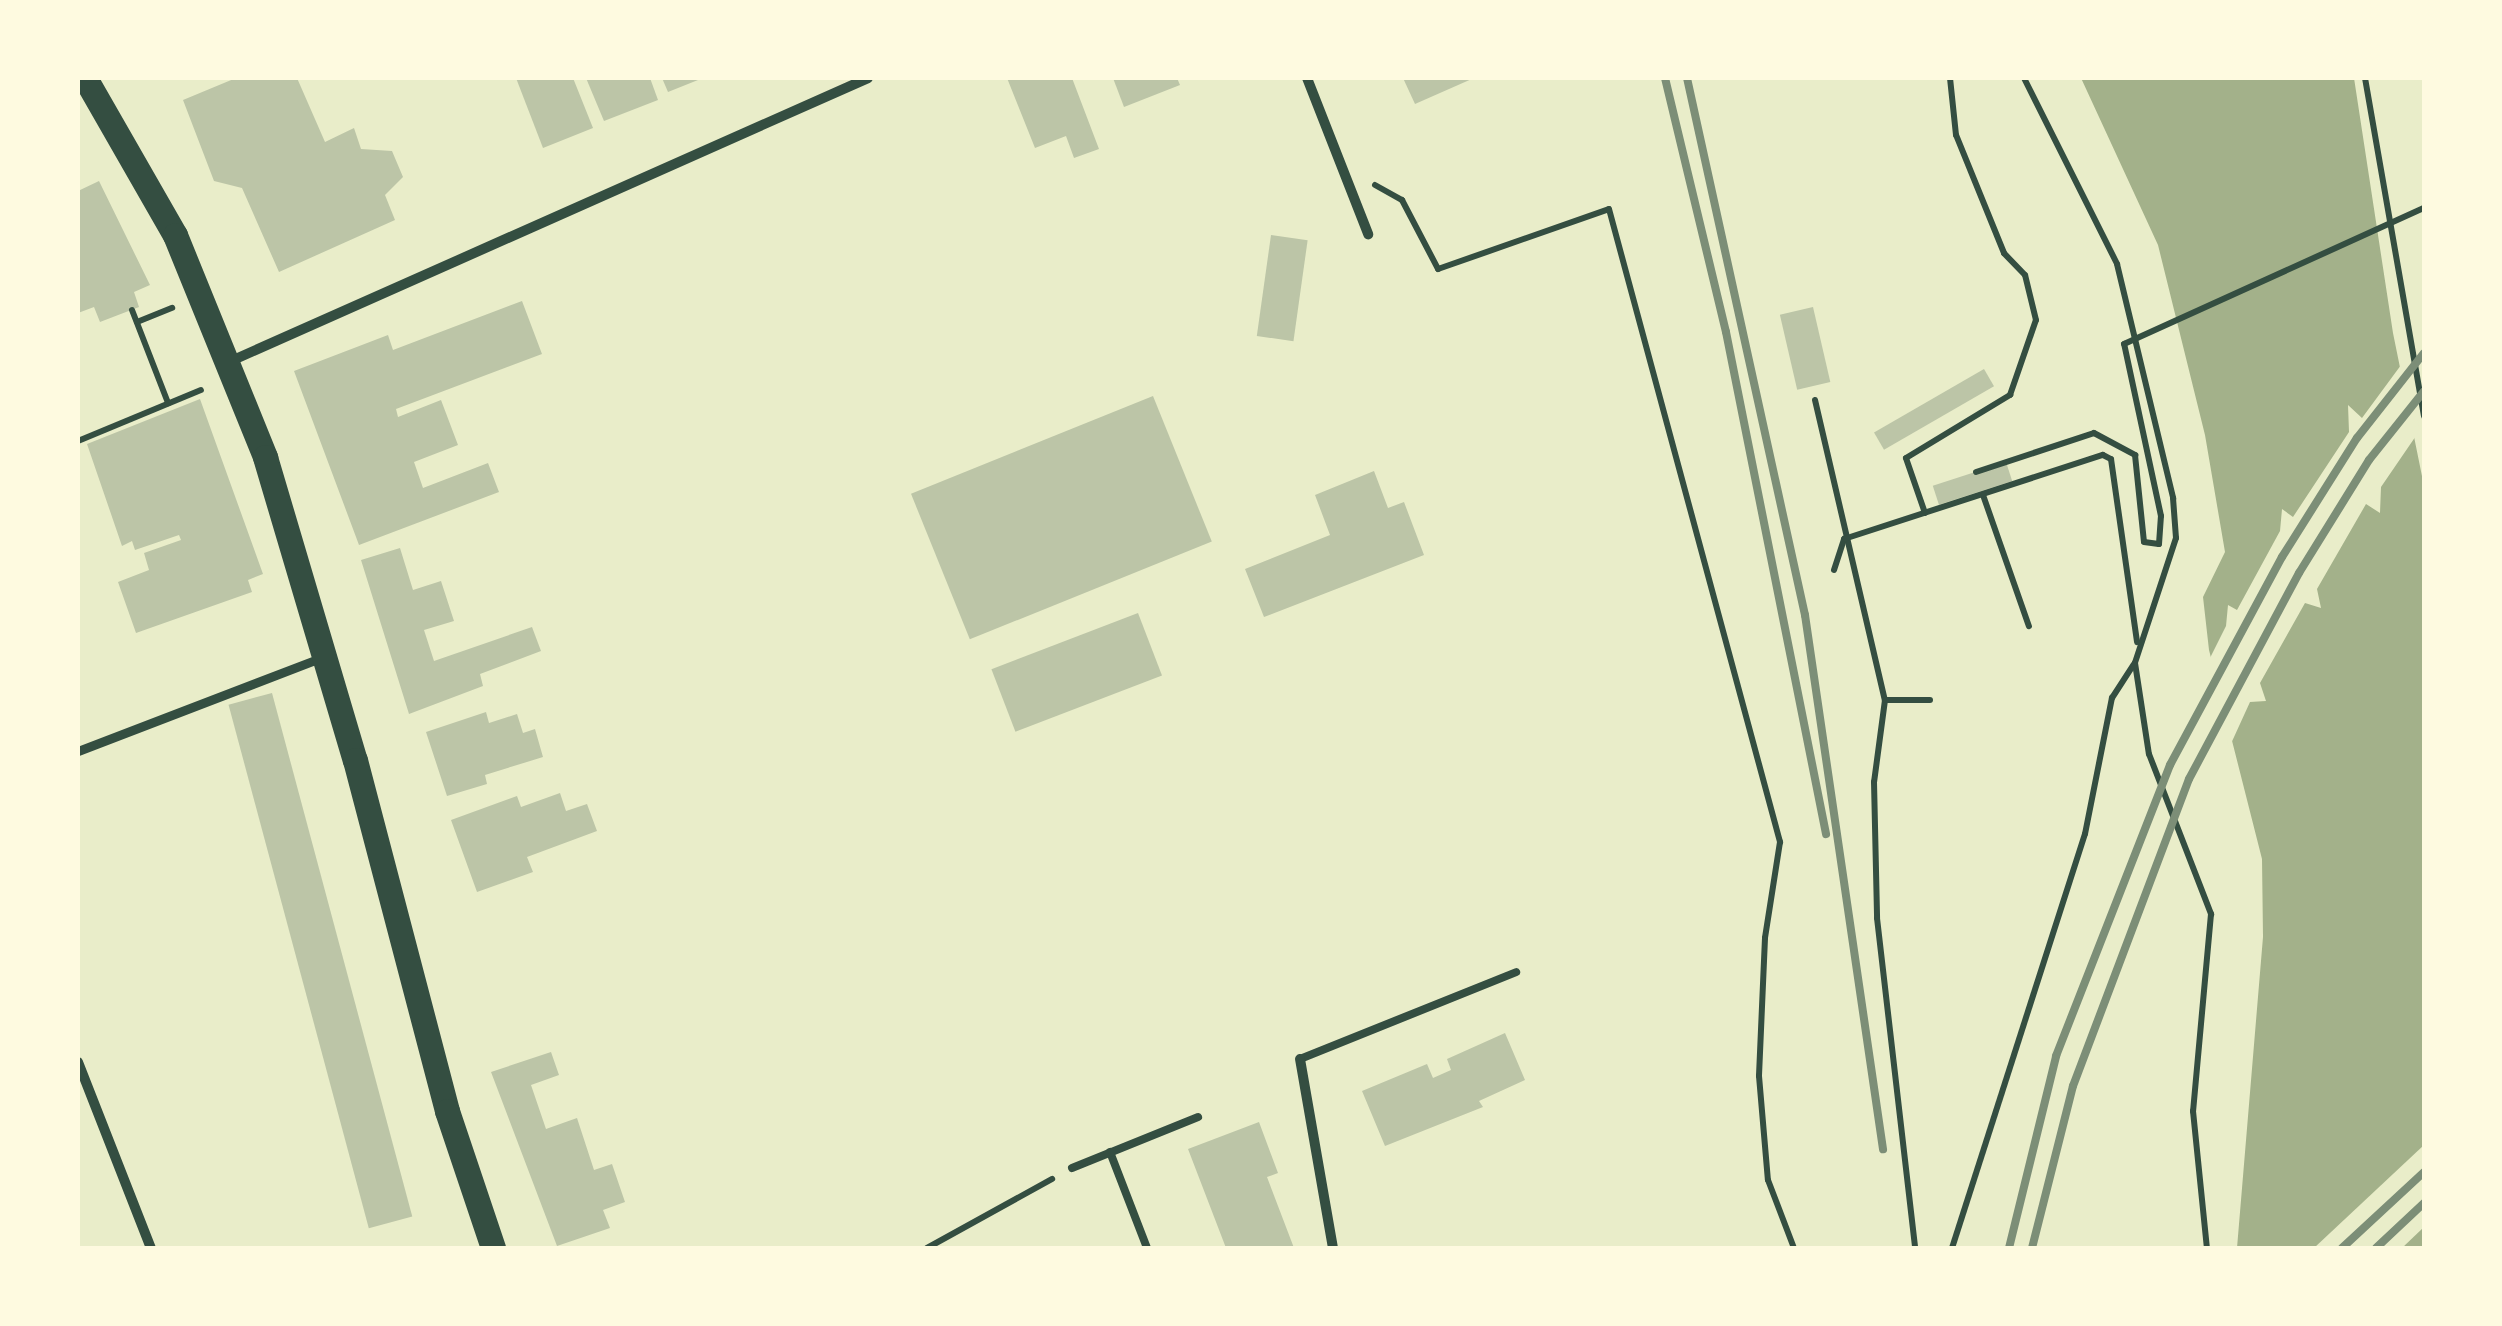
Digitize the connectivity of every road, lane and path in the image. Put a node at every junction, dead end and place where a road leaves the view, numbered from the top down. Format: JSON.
{"nodes":[{"id":1,"x":85,"y":78,"type":"edge"},
{"id":2,"x":868,"y":78,"type":"edge"},
{"id":3,"x":1307,"y":78,"type":"edge"},
{"id":4,"x":1950,"y":78,"type":"edge"},
{"id":5,"x":2024,"y":78,"type":"edge"},
{"id":6,"x":2365,"y":78,"type":"edge"},
{"id":7,"x":1347,"y":170,"type":"junction"},
{"id":8,"x":2424,"y":208,"type":"edge"},
{"id":9,"x":1368,"y":234,"type":"dead end"},
{"id":10,"x":132,"y":310,"type":"dead end"},
{"id":11,"x":234,"y":368,"type":"junction"},
{"id":12,"x":1816,"y":400,"type":"dead end"},
{"id":13,"x":168,"y":403,"type":"junction"},
{"id":14,"x":2424,"y":416,"type":"edge"},
{"id":15,"x":78,"y":440,"type":"edge"},
{"id":16,"x":1976,"y":472,"type":"dead end"},
{"id":17,"x":1982,"y":493,"type":"junction"},
{"id":18,"x":1926,"y":514,"type":"junction"},
{"id":19,"x":1844,"y":539,"type":"junction"},
{"id":20,"x":1834,"y":570,"type":"dead end"},
{"id":21,"x":2029,"y":626,"type":"dead end"},
{"id":22,"x":2137,"y":644,"type":"junction"},
{"id":23,"x":326,"y":656,"type":"junction"},
{"id":24,"x":2134,"y":664,"type":"junction"},
{"id":25,"x":1885,"y":700,"type":"junction"},
{"id":26,"x":1930,"y":700,"type":"dead end"},
{"id":27,"x":78,"y":751,"type":"edge"},
{"id":28,"x":1516,"y":972,"type":"dead end"},
{"id":29,"x":1300,"y":1059,"type":"joint"},
{"id":30,"x":78,"y":1062,"type":"edge"},
{"id":31,"x":1198,"y":1117,"type":"dead end"},
{"id":32,"x":1110,"y":1152,"type":"junction"},
{"id":33,"x":1072,"y":1168,"type":"joint"},
{"id":34,"x":946,"y":1245,"type":"edge"},
{"id":35,"x":151,"y":1248,"type":"edge"},
{"id":36,"x":493,"y":1248,"type":"edge"},
{"id":37,"x":926,"y":1248,"type":"edge"},
{"id":38,"x":1146,"y":1248,"type":"edge"},
{"id":39,"x":1333,"y":1248,"type":"edge"},
{"id":40,"x":1794,"y":1248,"type":"edge"},
{"id":41,"x":1916,"y":1248,"type":"edge"},
{"id":42,"x":1952,"y":1248,"type":"edge"},
{"id":43,"x":2207,"y":1248,"type":"edge"}],
"edges":[{"from":1,"to":11,"type":"main road"},
{"from":2,"to":11,"type":"street"},
{"from":3,"to":7,"type":"street"},
{"from":4,"to":18,"type":"path"},
{"from":5,"to":22,"type":"path"},
{"from":6,"to":14,"type":"path"},
{"from":7,"to":9,"type":"street"},
{"from":7,"to":40,"type":"path"},
{"from":8,"to":16,"type":"path"},
{"from":10,"to":13,"type":"path"},
{"from":11,"to":13,"type":"path"},
{"from":11,"to":23,"type":"main road"},
{"from":12,"to":19,"type":"path"},
{"from":13,"to":15,"type":"path"},
{"from":17,"to":18,"type":"path"},
{"from":17,"to":21,"type":"path"},
{"from":17,"to":22,"type":"path"},
{"from":18,"to":19,"type":"path"},
{"from":19,"to":20,"type":"path"},
{"from":19,"to":25,"type":"path"},
{"from":22,"to":24,"type":"path"},
{"from":23,"to":27,"type":"street"},
{"from":23,"to":36,"type":"main road"},
{"from":24,"to":42,"type":"path"},
{"from":24,"to":43,"type":"path"},
{"from":25,"to":26,"type":"path"},
{"from":25,"to":41,"type":"path"},
{"from":28,"to":29,"type":"lane"},
{"from":29,"to":39,"type":"street"},
{"from":30,"to":35,"type":"street"},
{"from":31,"to":32,"type":"lane"},
{"from":32,"to":33,"type":"lane"},
{"from":32,"to":38,"type":"lane"},
{"from":33,"to":34,"type":"path"},
{"from":34,"to":37,"type":"path"}]}
